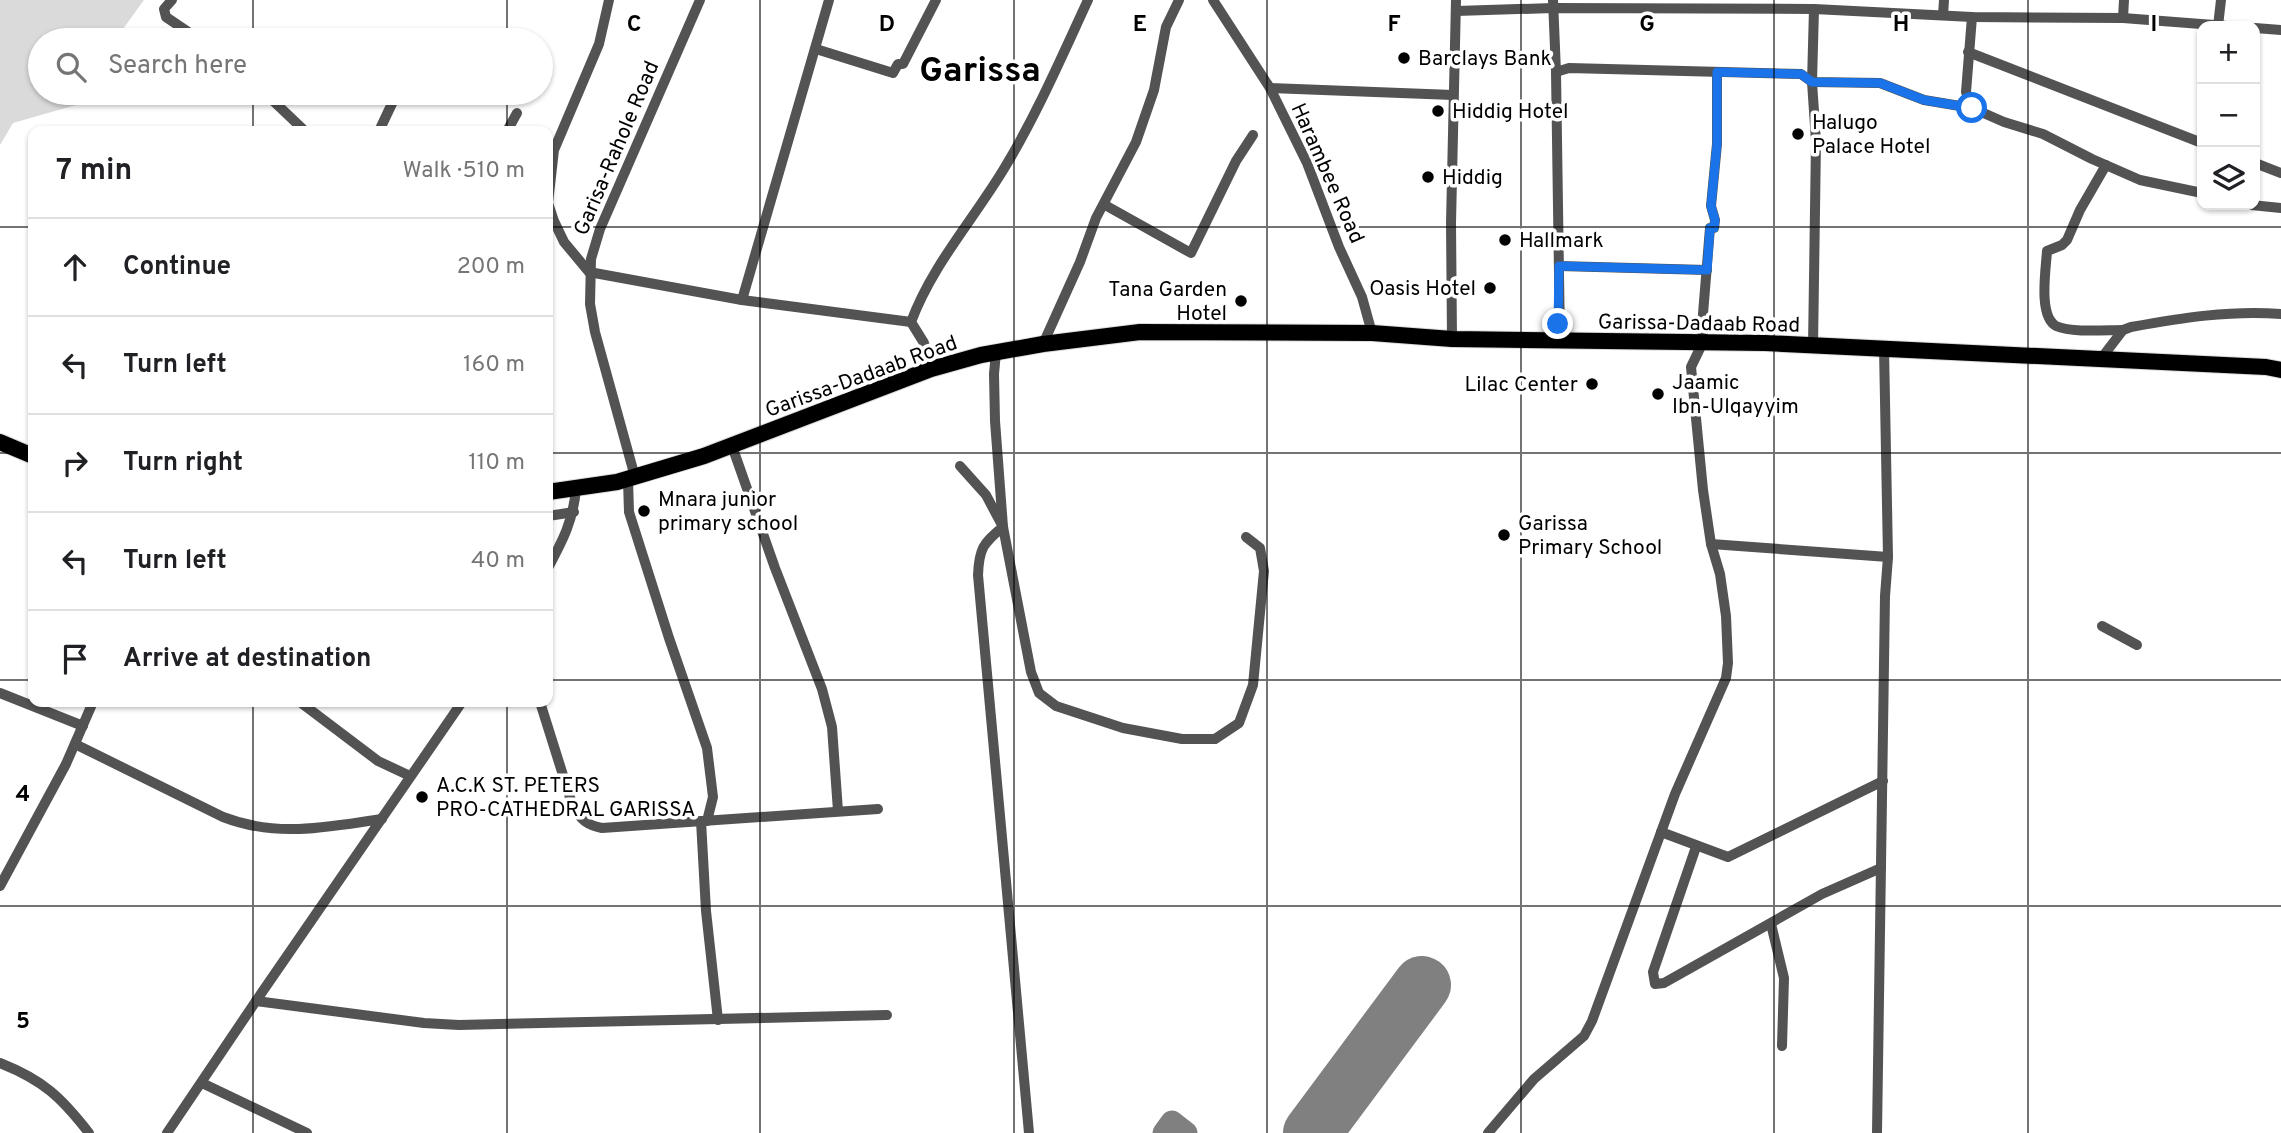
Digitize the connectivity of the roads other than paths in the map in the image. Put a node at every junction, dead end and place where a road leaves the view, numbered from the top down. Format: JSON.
{"nodes":[{"id":1,"x":172,"y":0,"type":"edge"},
{"id":2,"x":609,"y":0,"type":"edge"},
{"id":3,"x":700,"y":0,"type":"edge"},
{"id":4,"x":829,"y":0,"type":"edge"},
{"id":5,"x":936,"y":0,"type":"edge"},
{"id":6,"x":1088,"y":0,"type":"edge"},
{"id":7,"x":1179,"y":0,"type":"edge"},
{"id":8,"x":1213,"y":0,"type":"edge"},
{"id":9,"x":1882,"y":0,"type":"edge"},
{"id":10,"x":1944,"y":0,"type":"edge"},
{"id":11,"x":2124,"y":0,"type":"edge"},
{"id":12,"x":2221,"y":0,"type":"edge"},
{"id":13,"x":1553,"y":4,"type":"edge"},
{"id":14,"x":1456,"y":5,"type":"edge"},
{"id":15,"x":1814,"y":9,"type":"junction"},
{"id":16,"x":1882,"y":12,"type":"junction"},
{"id":17,"x":1943,"y":15,"type":"junction"},
{"id":18,"x":1972,"y":17,"type":"junction"},
{"id":19,"x":2123,"y":18,"type":"junction"},
{"id":20,"x":2219,"y":21,"type":"edge"},
{"id":21,"x":2197,"y":24,"type":"edge"},
{"id":22,"x":181,"y":28,"type":"edge"},
{"id":23,"x":2260,"y":28,"type":"edge"},
{"id":24,"x":2281,"y":30,"type":"edge"},
{"id":25,"x":816,"y":49,"type":"junction"},
{"id":26,"x":1968,"y":52,"type":"junction"},
{"id":27,"x":1556,"y":72,"type":"junction"},
{"id":28,"x":1717,"y":72,"type":"junction"},
{"id":29,"x":1812,"y":82,"type":"junction"},
{"id":30,"x":1269,"y":88,"type":"junction"},
{"id":31,"x":1453,"y":95,"type":"junction"},
{"id":32,"x":278,"y":105,"type":"edge"},
{"id":33,"x":392,"y":105,"type":"edge"},
{"id":34,"x":1972,"y":108,"type":"junction"},
{"id":35,"x":517,"y":113,"type":"dead end"},
{"id":36,"x":300,"y":126,"type":"edge"},
{"id":37,"x":385,"y":126,"type":"edge"},
{"id":38,"x":510,"y":126,"type":"edge"},
{"id":39,"x":1253,"y":135,"type":"dead end"},
{"id":40,"x":2197,"y":141,"type":"edge"},
{"id":41,"x":553,"y":159,"type":"edge"},
{"id":42,"x":2106,"y":165,"type":"junction"},
{"id":43,"x":2260,"y":165,"type":"edge"},
{"id":44,"x":2281,"y":173,"type":"edge"},
{"id":45,"x":2197,"y":192,"type":"edge"},
{"id":46,"x":1105,"y":205,"type":"junction"},
{"id":47,"x":2260,"y":205,"type":"edge"},
{"id":48,"x":2280,"y":206,"type":"edge"},
{"id":49,"x":553,"y":218,"type":"edge"},
{"id":50,"x":1559,"y":266,"type":"junction"},
{"id":51,"x":1707,"y":270,"type":"junction"},
{"id":52,"x":589,"y":272,"type":"junction"},
{"id":53,"x":742,"y":300,"type":"junction"},
{"id":54,"x":2281,"y":314,"type":"edge"},
{"id":55,"x":911,"y":322,"type":"junction"},
{"id":56,"x":2123,"y":330,"type":"junction"},
{"id":57,"x":1372,"y":333,"type":"junction"},
{"id":58,"x":1452,"y":339,"type":"junction"},
{"id":59,"x":1560,"y":341,"type":"junction"},
{"id":60,"x":1703,"y":342,"type":"junction"},
{"id":61,"x":1043,"y":344,"type":"junction"},
{"id":62,"x":1813,"y":347,"type":"junction"},
{"id":63,"x":1884,"y":348,"type":"junction"},
{"id":64,"x":996,"y":352,"type":"junction"},
{"id":65,"x":2100,"y":360,"type":"junction"},
{"id":66,"x":931,"y":369,"type":"junction"},
{"id":67,"x":2281,"y":370,"type":"edge"},
{"id":68,"x":0,"y":442,"type":"edge"},
{"id":69,"x":732,"y":446,"type":"junction"},
{"id":70,"x":28,"y":454,"type":"edge"},
{"id":71,"x":960,"y":466,"type":"dead end"},
{"id":72,"x":632,"y":478,"type":"junction"},
{"id":73,"x":576,"y":489,"type":"junction"},
{"id":74,"x":553,"y":491,"type":"edge"},
{"id":75,"x":574,"y":512,"type":"junction"},
{"id":76,"x":553,"y":515,"type":"edge"},
{"id":77,"x":1003,"y":527,"type":"junction"},
{"id":78,"x":1246,"y":537,"type":"dead end"},
{"id":79,"x":1711,"y":544,"type":"junction"},
{"id":80,"x":1888,"y":557,"type":"junction"},
{"id":81,"x":553,"y":559,"type":"edge"},
{"id":82,"x":2102,"y":626,"type":"dead end"},
{"id":83,"x":2137,"y":645,"type":"dead end"},
{"id":84,"x":0,"y":693,"type":"edge"},
{"id":85,"x":28,"y":704,"type":"edge"},
{"id":86,"x":35,"y":707,"type":"edge"},
{"id":87,"x":91,"y":707,"type":"edge"},
{"id":88,"x":306,"y":707,"type":"edge"},
{"id":89,"x":459,"y":707,"type":"edge"},
{"id":90,"x":542,"y":707,"type":"edge"},
{"id":91,"x":83,"y":726,"type":"junction"},
{"id":92,"x":75,"y":744,"type":"junction"},
{"id":93,"x":410,"y":776,"type":"junction"},
{"id":94,"x":1883,"y":781,"type":"junction"},
{"id":95,"x":878,"y":809,"type":"dead end"},
{"id":96,"x":838,"y":811,"type":"junction"},
{"id":97,"x":382,"y":819,"type":"junction"},
{"id":98,"x":704,"y":821,"type":"junction"},
{"id":99,"x":1661,"y":832,"type":"junction"},
{"id":100,"x":1696,"y":847,"type":"junction"},
{"id":101,"x":1881,"y":869,"type":"junction"},
{"id":102,"x":0,"y":887,"type":"edge"},
{"id":103,"x":1771,"y":924,"type":"junction"},
{"id":104,"x":256,"y":1001,"type":"junction"},
{"id":105,"x":887,"y":1015,"type":"dead end"},
{"id":106,"x":718,"y":1020,"type":"junction"},
{"id":107,"x":1782,"y":1046,"type":"dead end"},
{"id":108,"x":0,"y":1063,"type":"edge"},
{"id":109,"x":202,"y":1083,"type":"junction"},
{"id":110,"x":89,"y":1133,"type":"edge"},
{"id":111,"x":167,"y":1133,"type":"edge"},
{"id":112,"x":307,"y":1133,"type":"edge"},
{"id":113,"x":1029,"y":1133,"type":"edge"},
{"id":114,"x":1488,"y":1133,"type":"edge"},
{"id":115,"x":1877,"y":1133,"type":"edge"}],
"edges":[{"from":1,"to":22,"type":"street"},
{"from":2,"to":41,"type":"street"},
{"from":3,"to":52,"type":"street","name":"Garisa-Rahole Road"},
{"from":4,"to":25,"type":"street"},
{"from":5,"to":25,"type":"street"},
{"from":6,"to":55,"type":"street"},
{"from":7,"to":46,"type":"street"},
{"from":8,"to":30,"type":"street","name":"Harambee Road"},
{"from":9,"to":16,"type":"street"},
{"from":10,"to":17,"type":"street"},
{"from":11,"to":19,"type":"street"},
{"from":12,"to":20,"type":"street"},
{"from":13,"to":14,"type":"street"},
{"from":13,"to":15,"type":"street"},
{"from":13,"to":27,"type":"street"},
{"from":14,"to":31,"type":"street"},
{"from":15,"to":16,"type":"street"},
{"from":15,"to":29,"type":"street"},
{"from":16,"to":17,"type":"street"},
{"from":17,"to":18,"type":"street"},
{"from":18,"to":19,"type":"street"},
{"from":18,"to":26,"type":"street"},
{"from":19,"to":21,"type":"street"},
{"from":23,"to":24,"type":"street"},
{"from":25,"to":53,"type":"street"},
{"from":26,"to":34,"type":"street"},
{"from":26,"to":40,"type":"street"},
{"from":27,"to":28,"type":"street"},
{"from":27,"to":50,"type":"street"},
{"from":28,"to":29,"type":"street"},
{"from":28,"to":51,"type":"street"},
{"from":29,"to":34,"type":"street"},
{"from":29,"to":62,"type":"street"},
{"from":30,"to":31,"type":"street"},
{"from":30,"to":57,"type":"street","name":"Harambee Road"},
{"from":31,"to":58,"type":"street"},
{"from":32,"to":36,"type":"street"},
{"from":33,"to":37,"type":"street"},
{"from":34,"to":42,"type":"street"},
{"from":35,"to":38,"type":"street"},
{"from":39,"to":46,"type":"street"},
{"from":42,"to":45,"type":"street"},
{"from":42,"to":56,"type":"street"},
{"from":43,"to":44,"type":"street"},
{"from":46,"to":61,"type":"street"},
{"from":47,"to":48,"type":"street"},
{"from":49,"to":52,"type":"street"},
{"from":50,"to":51,"type":"street"},
{"from":50,"to":59,"type":"street"},
{"from":51,"to":60,"type":"street"},
{"from":52,"to":53,"type":"street"},
{"from":52,"to":72,"type":"street","name":"Garisa-Rahole Road"},
{"from":53,"to":55,"type":"street"},
{"from":54,"to":56,"type":"street"},
{"from":55,"to":66,"type":"street"},
{"from":56,"to":65,"type":"street"},
{"from":57,"to":58,"type":"highway","name":"Garissa-Dadaab Road"},
{"from":57,"to":61,"type":"highway","name":"Garissa-Dadaab Road"},
{"from":58,"to":59,"type":"highway","name":"Garissa-Dadaab Road"},
{"from":59,"to":60,"type":"highway","name":"Garissa-Dadaab Road"},
{"from":60,"to":62,"type":"highway","name":"Garissa-Dadaab Road"},
{"from":60,"to":79,"type":"street"},
{"from":61,"to":64,"type":"highway","name":"Garissa-Dadaab Road"},
{"from":62,"to":63,"type":"highway","name":"Garissa-Dadaab Road"},
{"from":63,"to":65,"type":"highway","name":"Garissa-Dadaab Road"},
{"from":63,"to":80,"type":"street"},
{"from":64,"to":66,"type":"highway","name":"Garissa-Dadaab Road"},
{"from":64,"to":77,"type":"street"},
{"from":65,"to":67,"type":"highway","name":"Garissa-Dadaab Road"},
{"from":66,"to":69,"type":"highway","name":"Garissa-Dadaab Road"},
{"from":68,"to":70,"type":"highway"},
{"from":69,"to":72,"type":"highway","name":"Garissa-Dadaab Road"},
{"from":69,"to":96,"type":"street"},
{"from":71,"to":77,"type":"street"},
{"from":72,"to":73,"type":"highway","name":"Garissa-Dadaab Road"},
{"from":72,"to":98,"type":"street","name":"Garisa-Rahole Road"},
{"from":73,"to":74,"type":"highway","name":"Garissa-Dadaab Road"},
{"from":73,"to":75,"type":"street"},
{"from":75,"to":76,"type":"street"},
{"from":75,"to":81,"type":"street"},
{"from":77,"to":78,"type":"street"},
{"from":77,"to":113,"type":"street"},
{"from":79,"to":80,"type":"street"},
{"from":79,"to":99,"type":"street"},
{"from":80,"to":94,"type":"street"},
{"from":82,"to":83,"type":"street"},
{"from":84,"to":85,"type":"street"},
{"from":86,"to":91,"type":"street"},
{"from":87,"to":91,"type":"street"},
{"from":88,"to":93,"type":"street"},
{"from":89,"to":93,"type":"street"},
{"from":90,"to":98,"type":"street"},
{"from":91,"to":92,"type":"street"},
{"from":92,"to":97,"type":"street"},
{"from":92,"to":102,"type":"street"},
{"from":93,"to":97,"type":"street"},
{"from":94,"to":100,"type":"street"},
{"from":94,"to":101,"type":"street"},
{"from":95,"to":96,"type":"street"},
{"from":96,"to":98,"type":"street"},
{"from":97,"to":104,"type":"street"},
{"from":98,"to":106,"type":"street","name":"Garisa-Rahole Road"},
{"from":99,"to":100,"type":"street"},
{"from":99,"to":114,"type":"street"},
{"from":100,"to":103,"type":"street"},
{"from":101,"to":103,"type":"street"},
{"from":101,"to":115,"type":"street"},
{"from":103,"to":107,"type":"street"},
{"from":104,"to":106,"type":"street"},
{"from":104,"to":109,"type":"street"},
{"from":105,"to":106,"type":"street"},
{"from":108,"to":110,"type":"street"},
{"from":109,"to":111,"type":"street"},
{"from":109,"to":112,"type":"street"}]}
